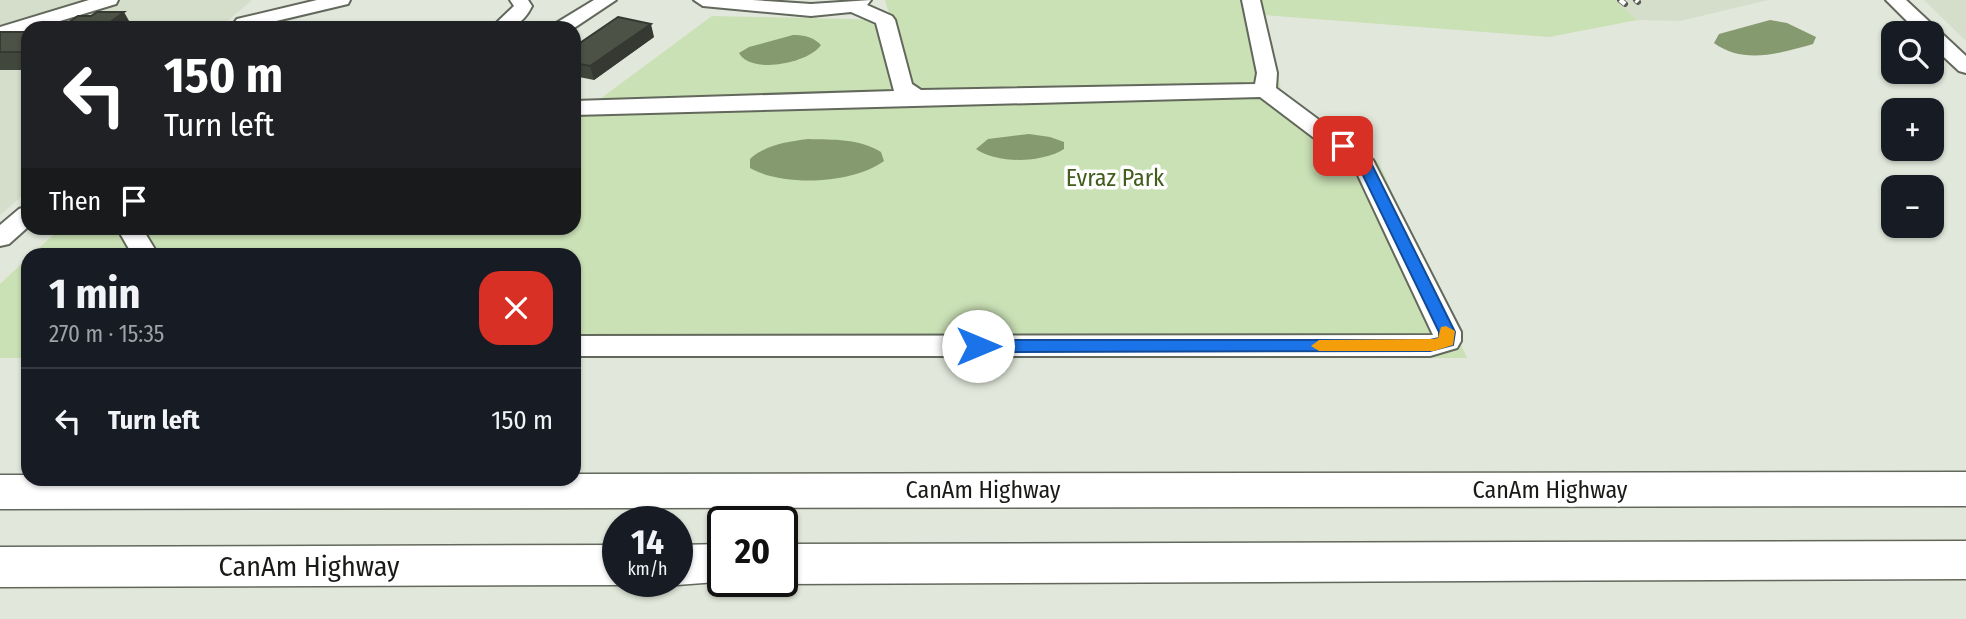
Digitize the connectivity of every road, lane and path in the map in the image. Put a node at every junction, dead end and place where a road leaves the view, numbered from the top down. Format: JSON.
{"nodes":[{"id":1,"x":109,"y":0,"type":"edge"},
{"id":2,"x":270,"y":0,"type":"edge"},
{"id":3,"x":341,"y":0,"type":"edge"},
{"id":4,"x":519,"y":0,"type":"edge"},
{"id":5,"x":607,"y":0,"type":"edge"},
{"id":6,"x":704,"y":0,"type":"edge"},
{"id":7,"x":1251,"y":0,"type":"edge"},
{"id":8,"x":1895,"y":0,"type":"edge"},
{"id":9,"x":858,"y":3,"type":"edge"},
{"id":10,"x":584,"y":16,"type":"junction"},
{"id":11,"x":40,"y":21,"type":"edge"},
{"id":12,"x":246,"y":21,"type":"edge"},
{"id":13,"x":257,"y":21,"type":"edge"},
{"id":14,"x":510,"y":21,"type":"edge"},
{"id":15,"x":573,"y":21,"type":"edge"},
{"id":16,"x":1917,"y":21,"type":"edge"},
{"id":17,"x":21,"y":27,"type":"edge"},
{"id":18,"x":581,"y":27,"type":"edge"},
{"id":19,"x":0,"y":33,"type":"edge"},
{"id":20,"x":1944,"y":46,"type":"edge"},
{"id":21,"x":1966,"y":67,"type":"edge"},
{"id":22,"x":1265,"y":90,"type":"junction"},
{"id":23,"x":917,"y":106,"type":"junction"},
{"id":24,"x":581,"y":108,"type":"edge"},
{"id":25,"x":21,"y":220,"type":"edge"},
{"id":26,"x":0,"y":238,"type":"edge"},
{"id":27,"x":581,"y":346,"type":"edge"},
{"id":28,"x":1966,"y":489,"type":"edge"},
{"id":29,"x":0,"y":492,"type":"edge"},
{"id":30,"x":1966,"y":560,"type":"edge"},
{"id":31,"x":798,"y":564,"type":"edge"},
{"id":32,"x":602,"y":565,"type":"edge"},
{"id":33,"x":0,"y":567,"type":"edge"}],
"edges":[{"from":1,"to":11,"type":"street"},
{"from":2,"to":12,"type":"street"},
{"from":3,"to":13,"type":"street"},
{"from":4,"to":14,"type":"street"},
{"from":5,"to":10,"type":"street"},
{"from":6,"to":9,"type":"street"},
{"from":7,"to":22,"type":"street"},
{"from":8,"to":16,"type":"street"},
{"from":9,"to":23,"type":"street"},
{"from":10,"to":15,"type":"street"},
{"from":10,"to":18,"type":"street"},
{"from":17,"to":19,"type":"street"},
{"from":20,"to":21,"type":"street"},
{"from":22,"to":23,"type":"street"},
{"from":22,"to":27,"type":"street"},
{"from":23,"to":24,"type":"street"},
{"from":25,"to":26,"type":"street"},
{"from":28,"to":29,"type":"main road","name":"CanAm Highway"},
{"from":30,"to":31,"type":"main road"},
{"from":32,"to":33,"type":"main road","name":"CanAm Highway"}]}
